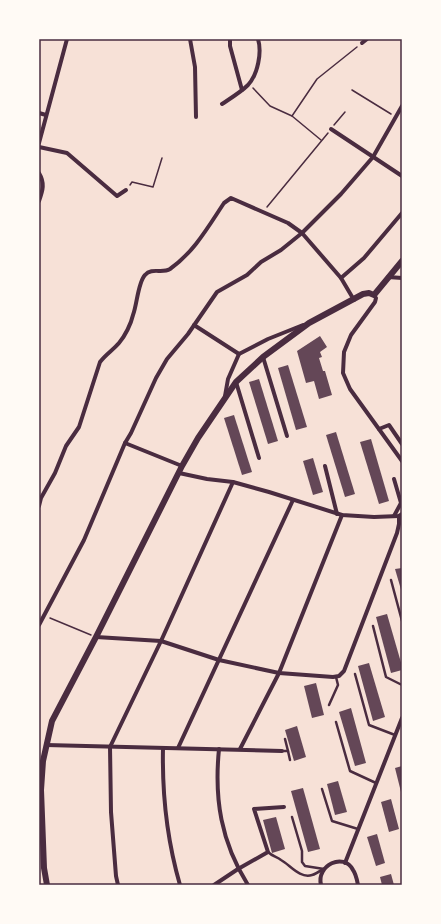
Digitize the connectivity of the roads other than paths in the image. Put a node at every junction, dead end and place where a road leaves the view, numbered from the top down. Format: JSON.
{"nodes":[{"id":1,"x":67,"y":39,"type":"edge"},
{"id":2,"x":190,"y":39,"type":"edge"},
{"id":3,"x":230,"y":39,"type":"edge"},
{"id":4,"x":258,"y":39,"type":"edge"},
{"id":5,"x":367,"y":39,"type":"edge"},
{"id":6,"x":362,"y":43,"type":"road end"},
{"id":7,"x":242,"y":90,"type":"junction"},
{"id":8,"x":222,"y":104,"type":"dead end"},
{"id":9,"x":402,"y":106,"type":"edge"},
{"id":10,"x":39,"y":113,"type":"edge"},
{"id":11,"x":46,"y":115,"type":"junction"},
{"id":12,"x":196,"y":117,"type":"dead end"},
{"id":13,"x":331,"y":129,"type":"road end"},
{"id":14,"x":39,"y":143,"type":"edge"},
{"id":15,"x":39,"y":147,"type":"edge"},
{"id":16,"x":373,"y":157,"type":"junction"},
{"id":17,"x":39,"y":173,"type":"edge"},
{"id":18,"x":402,"y":176,"type":"edge"},
{"id":19,"x":126,"y":190,"type":"road end"},
{"id":20,"x":39,"y":201,"type":"edge"},
{"id":21,"x":402,"y":214,"type":"edge"},
{"id":22,"x":302,"y":233,"type":"junction"},
{"id":23,"x":402,"y":261,"type":"edge"},
{"id":24,"x":388,"y":277,"type":"junction"},
{"id":25,"x":341,"y":278,"type":"junction"},
{"id":26,"x":402,"y":278,"type":"edge"},
{"id":27,"x":374,"y":295,"type":"junction"},
{"id":28,"x":354,"y":300,"type":"junction"},
{"id":29,"x":309,"y":323,"type":"junction"},
{"id":30,"x":194,"y":325,"type":"junction"},
{"id":31,"x":239,"y":354,"type":"junction"},
{"id":32,"x":263,"y":357,"type":"junction"},
{"id":33,"x":236,"y":382,"type":"junction"},
{"id":34,"x":225,"y":398,"type":"junction"},
{"id":35,"x":378,"y":428,"type":"junction"},
{"id":36,"x":287,"y":436,"type":"dead end"},
{"id":37,"x":125,"y":443,"type":"junction"},
{"id":38,"x":402,"y":444,"type":"edge"},
{"id":39,"x":259,"y":458,"type":"dead end"},
{"id":40,"x":402,"y":461,"type":"edge"},
{"id":41,"x":182,"y":466,"type":"junction"},
{"id":42,"x":325,"y":466,"type":"dead end"},
{"id":43,"x":180,"y":473,"type":"junction"},
{"id":44,"x":394,"y":479,"type":"dead end"},
{"id":45,"x":233,"y":482,"type":"junction"},
{"id":46,"x":293,"y":500,"type":"junction"},
{"id":47,"x":39,"y":506,"type":"edge"},
{"id":48,"x":340,"y":514,"type":"junction"},
{"id":49,"x":398,"y":516,"type":"edge"},
{"id":50,"x":391,"y":580,"type":"dead end"},
{"id":51,"x":402,"y":621,"type":"edge"},
{"id":52,"x":39,"y":625,"type":"edge"},
{"id":53,"x":373,"y":626,"type":"dead end"},
{"id":54,"x":96,"y":637,"type":"junction"},
{"id":55,"x":161,"y":642,"type":"junction"},
{"id":56,"x":219,"y":660,"type":"junction"},
{"id":57,"x":279,"y":673,"type":"junction"},
{"id":58,"x":355,"y":674,"type":"dead end"},
{"id":59,"x":338,"y":677,"type":"junction"},
{"id":60,"x":402,"y":685,"type":"edge"},
{"id":61,"x":329,"y":705,"type":"dead end"},
{"id":62,"x":402,"y":718,"type":"edge"},
{"id":63,"x":336,"y":722,"type":"dead end"},
{"id":64,"x":395,"y":735,"type":"junction"},
{"id":65,"x":285,"y":739,"type":"dead end"},
{"id":66,"x":46,"y":745,"type":"junction"},
{"id":67,"x":110,"y":747,"type":"junction"},
{"id":68,"x":164,"y":748,"type":"junction"},
{"id":69,"x":178,"y":748,"type":"junction"},
{"id":70,"x":219,"y":749,"type":"junction"},
{"id":71,"x":240,"y":749,"type":"junction"},
{"id":72,"x":282,"y":751,"type":"joint"},
{"id":73,"x":288,"y":751,"type":"junction"},
{"id":74,"x":290,"y":760,"type":"dead end"},
{"id":75,"x":376,"y":783,"type":"junction"},
{"id":76,"x":322,"y":789,"type":"dead end"},
{"id":77,"x":284,"y":807,"type":"dead end"},
{"id":78,"x":292,"y":817,"type":"dead end"},
{"id":79,"x":41,"y":818,"type":"edge"},
{"id":80,"x":358,"y":829,"type":"junction"},
{"id":81,"x":268,"y":852,"type":"junction"},
{"id":82,"x":345,"y":863,"type":"junction"},
{"id":83,"x":238,"y":869,"type":"junction"},
{"id":84,"x":324,"y":869,"type":"junction"},
{"id":85,"x":47,"y":885,"type":"edge"},
{"id":86,"x":118,"y":885,"type":"edge"},
{"id":87,"x":180,"y":885,"type":"edge"},
{"id":88,"x":214,"y":885,"type":"edge"},
{"id":89,"x":248,"y":885,"type":"edge"},
{"id":90,"x":321,"y":885,"type":"edge"},
{"id":91,"x":358,"y":885,"type":"edge"}],
"edges":[{"from":1,"to":11,"type":"street"},
{"from":2,"to":12,"type":"street"},
{"from":3,"to":7,"type":"street"},
{"from":4,"to":7,"type":"street"},
{"from":5,"to":6,"type":"street"},
{"from":7,"to":8,"type":"street"},
{"from":9,"to":16,"type":"street"},
{"from":10,"to":11,"type":"street"},
{"from":11,"to":14,"type":"street"},
{"from":13,"to":16,"type":"street"},
{"from":15,"to":19,"type":"street"},
{"from":16,"to":18,"type":"street"},
{"from":16,"to":22,"type":"street"},
{"from":17,"to":20,"type":"street"},
{"from":21,"to":25,"type":"street"},
{"from":22,"to":25,"type":"street"},
{"from":22,"to":30,"type":"street"},
{"from":22,"to":47,"type":"street"},
{"from":23,"to":24,"type":"street"},
{"from":24,"to":26,"type":"street"},
{"from":24,"to":27,"type":"street"},
{"from":25,"to":28,"type":"street"},
{"from":27,"to":28,"type":"street"},
{"from":27,"to":35,"type":"street"},
{"from":28,"to":29,"type":"street"},
{"from":29,"to":31,"type":"street"},
{"from":29,"to":32,"type":"street"},
{"from":30,"to":31,"type":"street"},
{"from":30,"to":37,"type":"street"},
{"from":31,"to":34,"type":"street"},
{"from":32,"to":33,"type":"street"},
{"from":32,"to":36,"type":"street"},
{"from":33,"to":34,"type":"street"},
{"from":33,"to":39,"type":"street"},
{"from":34,"to":41,"type":"street"},
{"from":35,"to":38,"type":"street"},
{"from":35,"to":40,"type":"street"},
{"from":37,"to":41,"type":"street"},
{"from":37,"to":52,"type":"street"},
{"from":41,"to":43,"type":"street"},
{"from":42,"to":48,"type":"street"},
{"from":43,"to":45,"type":"street"},
{"from":43,"to":54,"type":"street"},
{"from":44,"to":49,"type":"street"},
{"from":45,"to":46,"type":"street"},
{"from":45,"to":55,"type":"street"},
{"from":46,"to":48,"type":"street"},
{"from":46,"to":56,"type":"street"},
{"from":48,"to":49,"type":"street"},
{"from":48,"to":57,"type":"street"},
{"from":49,"to":59,"type":"street"},
{"from":50,"to":51,"type":"lane"},
{"from":53,"to":60,"type":"lane"},
{"from":54,"to":55,"type":"street"},
{"from":54,"to":66,"type":"street"},
{"from":55,"to":56,"type":"street"},
{"from":55,"to":67,"type":"street"},
{"from":56,"to":57,"type":"street"},
{"from":56,"to":69,"type":"street"},
{"from":57,"to":59,"type":"street"},
{"from":57,"to":71,"type":"street"},
{"from":58,"to":64,"type":"lane"},
{"from":59,"to":61,"type":"lane"},
{"from":62,"to":64,"type":"street"},
{"from":63,"to":75,"type":"lane"},
{"from":64,"to":75,"type":"street"},
{"from":65,"to":73,"type":"lane"},
{"from":66,"to":67,"type":"street"},
{"from":66,"to":79,"type":"street"},
{"from":67,"to":68,"type":"street"},
{"from":67,"to":86,"type":"street"},
{"from":68,"to":69,"type":"street"},
{"from":68,"to":87,"type":"street"},
{"from":69,"to":70,"type":"street"},
{"from":70,"to":71,"type":"street"},
{"from":70,"to":83,"type":"street"},
{"from":71,"to":72,"type":"street"},
{"from":72,"to":73,"type":"lane"},
{"from":73,"to":74,"type":"lane"},
{"from":75,"to":80,"type":"street"},
{"from":76,"to":80,"type":"lane"},
{"from":77,"to":81,"type":"street"},
{"from":78,"to":84,"type":"lane"},
{"from":79,"to":85,"type":"street"},
{"from":80,"to":82,"type":"street"},
{"from":81,"to":83,"type":"street"},
{"from":81,"to":84,"type":"lane"},
{"from":82,"to":84,"type":"street"},
{"from":82,"to":91,"type":"street"},
{"from":83,"to":88,"type":"street"},
{"from":83,"to":89,"type":"street"},
{"from":84,"to":90,"type":"street"}]}
